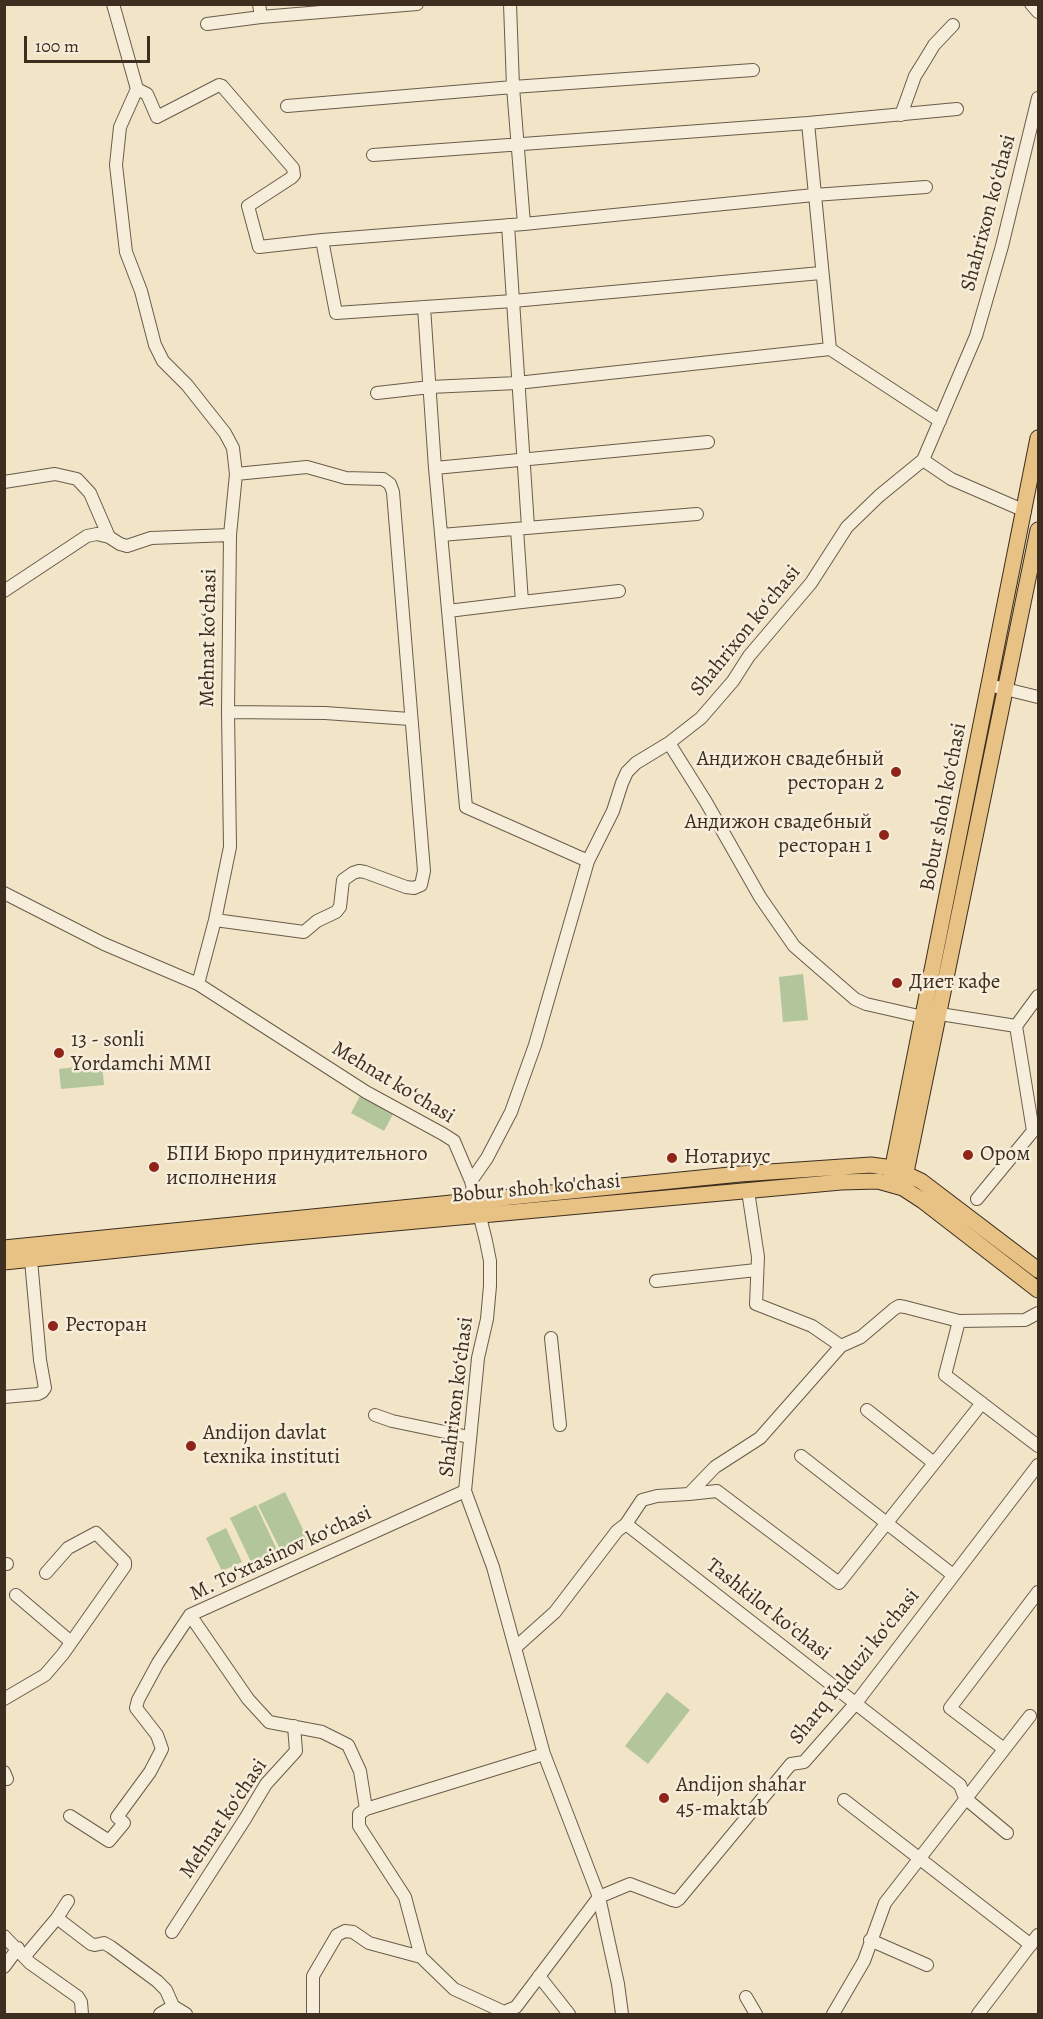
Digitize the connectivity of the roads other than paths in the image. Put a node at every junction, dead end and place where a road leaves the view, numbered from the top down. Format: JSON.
{"nodes":[{"id":1,"x":113,"y":4,"type":"edge"},
{"id":2,"x":417,"y":4,"type":"edge"},
{"id":3,"x":510,"y":4,"type":"edge"},
{"id":4,"x":1031,"y":4,"type":"edge"},
{"id":5,"x":260,"y":11,"type":"edge"},
{"id":6,"x":1038,"y":12,"type":"edge"},
{"id":7,"x":207,"y":24,"type":"dead end"},
{"id":8,"x":953,"y":25,"type":"dead end"},
{"id":9,"x":753,"y":70,"type":"dead end"},
{"id":10,"x":513,"y":87,"type":"junction"},
{"id":11,"x":137,"y":89,"type":"junction"},
{"id":12,"x":1038,"y":98,"type":"edge"},
{"id":13,"x":287,"y":106,"type":"dead end"},
{"id":14,"x":957,"y":109,"type":"dead end"},
{"id":15,"x":901,"y":115,"type":"junction"},
{"id":16,"x":808,"y":123,"type":"junction"},
{"id":17,"x":518,"y":144,"type":"junction"},
{"id":18,"x":373,"y":155,"type":"dead end"},
{"id":19,"x":926,"y":187,"type":"dead end"},
{"id":20,"x":814,"y":195,"type":"junction"},
{"id":21,"x":524,"y":224,"type":"junction"},
{"id":22,"x":508,"y":225,"type":"junction"},
{"id":23,"x":322,"y":240,"type":"junction"},
{"id":24,"x":821,"y":273,"type":"junction"},
{"id":25,"x":513,"y":301,"type":"junction"},
{"id":26,"x":424,"y":307,"type":"junction"},
{"id":27,"x":830,"y":350,"type":"junction"},
{"id":28,"x":517,"y":382,"type":"junction"},
{"id":29,"x":430,"y":387,"type":"junction"},
{"id":30,"x":377,"y":393,"type":"dead end"},
{"id":31,"x":940,"y":420,"type":"junction"},
{"id":32,"x":1038,"y":438,"type":"edge"},
{"id":33,"x":708,"y":442,"type":"dead end"},
{"id":34,"x":523,"y":460,"type":"junction"},
{"id":35,"x":923,"y":460,"type":"junction"},
{"id":36,"x":435,"y":468,"type":"junction"},
{"id":37,"x":236,"y":474,"type":"junction"},
{"id":38,"x":4,"y":482,"type":"edge"},
{"id":39,"x":1025,"y":511,"type":"junction"},
{"id":40,"x":697,"y":514,"type":"dead end"},
{"id":41,"x":522,"y":528,"type":"junction"},
{"id":42,"x":230,"y":535,"type":"junction"},
{"id":43,"x":441,"y":535,"type":"junction"},
{"id":44,"x":1038,"y":535,"type":"edge"},
{"id":45,"x":109,"y":537,"type":"junction"},
{"id":46,"x":4,"y":591,"type":"edge"},
{"id":47,"x":619,"y":591,"type":"dead end"},
{"id":48,"x":522,"y":602,"type":"junction"},
{"id":49,"x":448,"y":611,"type":"junction"},
{"id":50,"x":989,"y":685,"type":"junction"},
{"id":51,"x":1005,"y":689,"type":"junction"},
{"id":52,"x":1038,"y":697,"type":"edge"},
{"id":53,"x":228,"y":712,"type":"junction"},
{"id":54,"x":410,"y":719,"type":"junction"},
{"id":55,"x":669,"y":743,"type":"junction"},
{"id":56,"x":588,"y":861,"type":"junction"},
{"id":57,"x":4,"y":893,"type":"edge"},
{"id":58,"x":215,"y":920,"type":"junction"},
{"id":59,"x":198,"y":984,"type":"junction"},
{"id":60,"x":1038,"y":996,"type":"edge"},
{"id":61,"x":940,"y":1014,"type":"junction"},
{"id":62,"x":923,"y":1017,"type":"junction"},
{"id":63,"x":1016,"y":1026,"type":"junction"},
{"id":64,"x":906,"y":1141,"type":"junction"},
{"id":65,"x":899,"y":1171,"type":"junction"},
{"id":66,"x":471,"y":1181,"type":"junction"},
{"id":67,"x":896,"y":1186,"type":"junction"},
{"id":68,"x":748,"y":1191,"type":"junction"},
{"id":69,"x":977,"y":1199,"type":"dead end"},
{"id":70,"x":477,"y":1209,"type":"junction"},
{"id":71,"x":4,"y":1248,"type":"edge"},
{"id":72,"x":31,"y":1260,"type":"junction"},
{"id":73,"x":4,"y":1262,"type":"edge"},
{"id":74,"x":756,"y":1270,"type":"junction"},
{"id":75,"x":1038,"y":1270,"type":"edge"},
{"id":76,"x":656,"y":1281,"type":"dead end"},
{"id":77,"x":1038,"y":1290,"type":"edge"},
{"id":78,"x":1038,"y":1313,"type":"edge"},
{"id":79,"x":959,"y":1321,"type":"junction"},
{"id":80,"x":551,"y":1338,"type":"dead end"},
{"id":81,"x":841,"y":1346,"type":"junction"},
{"id":82,"x":4,"y":1397,"type":"edge"},
{"id":83,"x":982,"y":1403,"type":"junction"},
{"id":84,"x":867,"y":1410,"type":"dead end"},
{"id":85,"x":375,"y":1414,"type":"dead end"},
{"id":86,"x":560,"y":1425,"type":"dead end"},
{"id":87,"x":469,"y":1437,"type":"junction"},
{"id":88,"x":1038,"y":1446,"type":"edge"},
{"id":89,"x":801,"y":1456,"type":"dead end"},
{"id":90,"x":934,"y":1463,"type":"junction"},
{"id":91,"x":1038,"y":1465,"type":"edge"},
{"id":92,"x":465,"y":1491,"type":"junction"},
{"id":93,"x":689,"y":1494,"type":"junction"},
{"id":94,"x":886,"y":1523,"type":"junction"},
{"id":95,"x":626,"y":1524,"type":"junction"},
{"id":96,"x":46,"y":1573,"type":"dead end"},
{"id":97,"x":953,"y":1575,"type":"junction"},
{"id":98,"x":1038,"y":1592,"type":"edge"},
{"id":99,"x":16,"y":1594,"type":"dead end"},
{"id":100,"x":190,"y":1615,"type":"junction"},
{"id":101,"x":71,"y":1642,"type":"junction"},
{"id":102,"x":516,"y":1647,"type":"junction"},
{"id":103,"x":4,"y":1699,"type":"edge"},
{"id":104,"x":856,"y":1703,"type":"junction"},
{"id":105,"x":1030,"y":1716,"type":"dead end"},
{"id":106,"x":294,"y":1726,"type":"junction"},
{"id":107,"x":1004,"y":1749,"type":"junction"},
{"id":108,"x":544,"y":1754,"type":"junction"},
{"id":109,"x":965,"y":1798,"type":"junction"},
{"id":110,"x":844,"y":1800,"type":"dead end"},
{"id":111,"x":366,"y":1809,"type":"junction"},
{"id":112,"x":70,"y":1816,"type":"dead end"},
{"id":113,"x":1007,"y":1833,"type":"dead end"},
{"id":114,"x":918,"y":1858,"type":"junction"},
{"id":115,"x":599,"y":1897,"type":"junction"},
{"id":116,"x":68,"y":1901,"type":"dead end"},
{"id":117,"x":57,"y":1918,"type":"junction"},
{"id":118,"x":172,"y":1932,"type":"dead end"},
{"id":119,"x":4,"y":1936,"type":"edge"},
{"id":120,"x":1035,"y":1940,"type":"edge"},
{"id":121,"x":870,"y":1941,"type":"junction"},
{"id":122,"x":21,"y":1952,"type":"junction"},
{"id":123,"x":421,"y":1957,"type":"junction"},
{"id":124,"x":927,"y":1965,"type":"dead end"},
{"id":125,"x":4,"y":1967,"type":"edge"},
{"id":126,"x":539,"y":1976,"type":"junction"},
{"id":127,"x":746,"y":1996,"type":"dead end"},
{"id":128,"x":173,"y":2006,"type":"junction"},
{"id":129,"x":82,"y":2014,"type":"edge"},
{"id":130,"x":160,"y":2014,"type":"edge"},
{"id":131,"x":186,"y":2014,"type":"edge"},
{"id":132,"x":313,"y":2014,"type":"edge"},
{"id":133,"x":569,"y":2014,"type":"edge"},
{"id":134,"x":622,"y":2014,"type":"edge"},
{"id":135,"x":756,"y":2014,"type":"edge"},
{"id":136,"x":833,"y":2014,"type":"edge"},
{"id":137,"x":978,"y":2014,"type":"edge"}],
"edges":[{"from":1,"to":11,"type":"street"},
{"from":2,"to":5,"type":"street"},
{"from":3,"to":10,"type":"street"},
{"from":4,"to":6,"type":"street"},
{"from":5,"to":7,"type":"street"},
{"from":8,"to":15,"type":"street"},
{"from":9,"to":10,"type":"street"},
{"from":10,"to":13,"type":"street"},
{"from":10,"to":17,"type":"street"},
{"from":11,"to":23,"type":"street"},
{"from":11,"to":37,"type":"street","name":"Mehnat koʻchasi"},
{"from":12,"to":31,"type":"street","name":"Shahrixon koʻchasi"},
{"from":14,"to":15,"type":"street"},
{"from":15,"to":16,"type":"street"},
{"from":16,"to":17,"type":"street"},
{"from":16,"to":20,"type":"street"},
{"from":17,"to":18,"type":"street"},
{"from":17,"to":21,"type":"street"},
{"from":19,"to":20,"type":"street"},
{"from":20,"to":21,"type":"street"},
{"from":20,"to":24,"type":"street"},
{"from":21,"to":22,"type":"street"},
{"from":22,"to":23,"type":"street"},
{"from":22,"to":25,"type":"street"},
{"from":23,"to":26,"type":"street"},
{"from":24,"to":25,"type":"street"},
{"from":24,"to":27,"type":"street"},
{"from":25,"to":26,"type":"street"},
{"from":25,"to":28,"type":"street"},
{"from":26,"to":29,"type":"street"},
{"from":27,"to":28,"type":"street"},
{"from":27,"to":31,"type":"street"},
{"from":28,"to":29,"type":"street"},
{"from":28,"to":34,"type":"street"},
{"from":29,"to":30,"type":"street"},
{"from":29,"to":36,"type":"street"},
{"from":31,"to":35,"type":"street","name":"Shahrixon koʻchasi"},
{"from":32,"to":39,"type":"main road","name":"Bobur shoh koʻchasi"},
{"from":33,"to":34,"type":"street"},
{"from":34,"to":36,"type":"street"},
{"from":34,"to":41,"type":"street"},
{"from":35,"to":39,"type":"street"},
{"from":35,"to":55,"type":"street","name":"Shahrixon koʻchasi"},
{"from":36,"to":43,"type":"street"},
{"from":37,"to":42,"type":"street","name":"Mehnat koʻchasi"},
{"from":37,"to":54,"type":"street"},
{"from":38,"to":45,"type":"street"},
{"from":39,"to":50,"type":"main road","name":"Bobur shoh koʻchasi"},
{"from":40,"to":41,"type":"street"},
{"from":41,"to":43,"type":"street"},
{"from":41,"to":48,"type":"street"},
{"from":42,"to":45,"type":"street"},
{"from":42,"to":53,"type":"street","name":"Mehnat koʻchasi"},
{"from":43,"to":49,"type":"street"},
{"from":44,"to":51,"type":"main road","name":"Bobur shoh koʻchasi"},
{"from":45,"to":46,"type":"street"},
{"from":47,"to":48,"type":"street"},
{"from":48,"to":49,"type":"street"},
{"from":49,"to":56,"type":"street"},
{"from":50,"to":51,"type":"street"},
{"from":50,"to":62,"type":"main road","name":"Bobur shoh koʻchasi"},
{"from":51,"to":52,"type":"street"},
{"from":51,"to":61,"type":"main road","name":"Bobur shoh koʻchasi"},
{"from":53,"to":54,"type":"street"},
{"from":53,"to":58,"type":"street","name":"Mehnat koʻchasi"},
{"from":54,"to":58,"type":"street"},
{"from":55,"to":56,"type":"street","name":"Shahrixon koʻchasi"},
{"from":55,"to":62,"type":"street"},
{"from":56,"to":66,"type":"street","name":"Shahrixon koʻchasi"},
{"from":57,"to":59,"type":"street","name":"Mehnat koʻchasi"},
{"from":58,"to":59,"type":"street","name":"Mehnat koʻchasi"},
{"from":59,"to":66,"type":"street","name":"Mehnat koʻchasi"},
{"from":60,"to":63,"type":"street"},
{"from":61,"to":63,"type":"street"},
{"from":61,"to":64,"type":"main road","name":"Bobur shoh koʻchasi"},
{"from":62,"to":64,"type":"main road","name":"Bobur shoh koʻchasi"},
{"from":63,"to":69,"type":"street"},
{"from":64,"to":65,"type":"main road","name":"Bobur shoh koʻchasi"},
{"from":65,"to":67,"type":"main road","name":"Bobur shoh koʻchasi"},
{"from":65,"to":70,"type":"main road","name":"Bobur shoh ko'chasi"},
{"from":65,"to":75,"type":"main road","name":"Bobur shoh ko'chasi"},
{"from":66,"to":70,"type":"street","name":"Mehnat koʻchasi"},
{"from":67,"to":68,"type":"main road","name":"Bobur shoh ko'chasi"},
{"from":67,"to":77,"type":"main road","name":"Bobur shoh ko'chasi"},
{"from":68,"to":70,"type":"main road","name":"Bobur shoh ko'chasi"},
{"from":68,"to":74,"type":"street"},
{"from":70,"to":71,"type":"main road","name":"Bobur shoh ko'chasi"},
{"from":70,"to":72,"type":"main road","name":"Bobur shoh ko'chasi"},
{"from":70,"to":87,"type":"street","name":"Shahrixon koʻchasi"},
{"from":72,"to":73,"type":"main road","name":"Bobur shoh ko'chasi"},
{"from":72,"to":82,"type":"street"},
{"from":74,"to":76,"type":"street"},
{"from":74,"to":81,"type":"street"},
{"from":78,"to":79,"type":"street"},
{"from":79,"to":81,"type":"street"},
{"from":79,"to":83,"type":"street"},
{"from":80,"to":86,"type":"street"},
{"from":81,"to":93,"type":"street"},
{"from":83,"to":88,"type":"street"},
{"from":83,"to":90,"type":"street"},
{"from":84,"to":90,"type":"street"},
{"from":85,"to":87,"type":"street"},
{"from":87,"to":92,"type":"street","name":"Shahrixon koʻchasi"},
{"from":89,"to":94,"type":"street"},
{"from":90,"to":94,"type":"street"},
{"from":91,"to":97,"type":"street","name":"Sharq Yulduzi koʻchasi"},
{"from":92,"to":100,"type":"street","name":"M. Toʻxtasinov koʻchasi"},
{"from":92,"to":102,"type":"street","name":"Shahrixon koʻchasi"},
{"from":93,"to":94,"type":"street"},
{"from":93,"to":95,"type":"street"},
{"from":94,"to":97,"type":"street"},
{"from":95,"to":102,"type":"street"},
{"from":95,"to":104,"type":"street","name":"Tashkilot koʻchasi"},
{"from":96,"to":101,"type":"street"},
{"from":97,"to":104,"type":"street","name":"Sharq Yulduzi koʻchasi"},
{"from":98,"to":107,"type":"street"},
{"from":99,"to":101,"type":"street"},
{"from":100,"to":106,"type":"street","name":"M. Toʻxtasinov koʻchasi"},
{"from":100,"to":112,"type":"street"},
{"from":101,"to":103,"type":"street"},
{"from":102,"to":108,"type":"street","name":"Shahrixon koʻchasi"},
{"from":104,"to":109,"type":"street","name":"Tashkilot koʻchasi"},
{"from":104,"to":115,"type":"street","name":"Sharq Yulduzi koʻchasi"},
{"from":105,"to":107,"type":"street"},
{"from":106,"to":111,"type":"street","name":"M. Toʻxtasinov koʻchasi"},
{"from":106,"to":118,"type":"street","name":"Mehnat koʻchasi"},
{"from":107,"to":109,"type":"street"},
{"from":108,"to":111,"type":"street"},
{"from":108,"to":115,"type":"street","name":"Shahrixon koʻchasi"},
{"from":109,"to":113,"type":"street","name":"Tashkilot koʻchasi"},
{"from":109,"to":114,"type":"street"},
{"from":110,"to":114,"type":"street"},
{"from":111,"to":123,"type":"street","name":"M. Toʻxtasinov koʻchasi"},
{"from":114,"to":120,"type":"street"},
{"from":114,"to":121,"type":"street"},
{"from":115,"to":126,"type":"street"},
{"from":115,"to":134,"type":"street","name":"Shahrixon koʻchasi"},
{"from":116,"to":117,"type":"street"},
{"from":117,"to":122,"type":"street"},
{"from":117,"to":128,"type":"street"},
{"from":119,"to":122,"type":"street"},
{"from":120,"to":137,"type":"street"},
{"from":121,"to":124,"type":"street"},
{"from":121,"to":136,"type":"street"},
{"from":122,"to":125,"type":"street"},
{"from":122,"to":129,"type":"street"},
{"from":123,"to":126,"type":"street"},
{"from":123,"to":132,"type":"street"},
{"from":126,"to":133,"type":"street"},
{"from":127,"to":135,"type":"street"},
{"from":128,"to":130,"type":"street"},
{"from":128,"to":131,"type":"street"}]}
